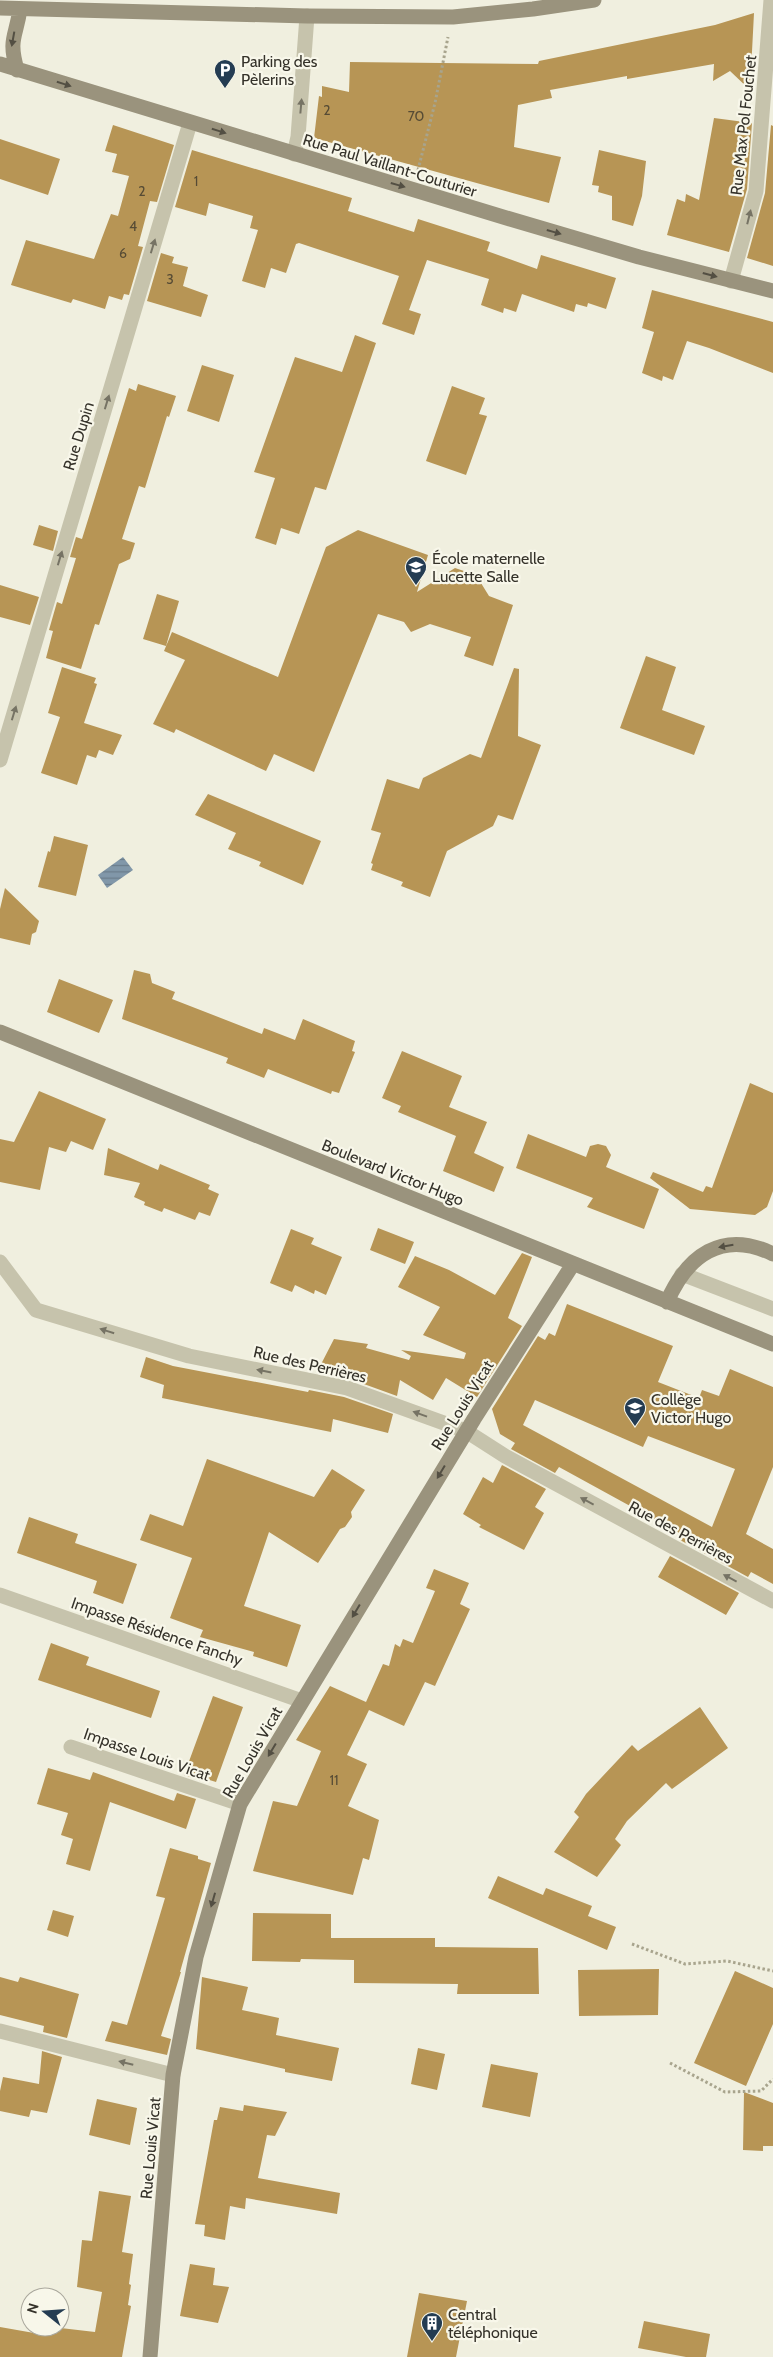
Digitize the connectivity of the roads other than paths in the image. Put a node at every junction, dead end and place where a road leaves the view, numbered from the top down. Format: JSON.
{"nodes":[{"id":1,"x":594,"y":0,"type":"edge"},
{"id":2,"x":771,"y":0,"type":"edge"},
{"id":3,"x":0,"y":8,"type":"edge"},
{"id":4,"x":20,"y":9,"type":"junction"},
{"id":5,"x":307,"y":16,"type":"junction"},
{"id":6,"x":0,"y":64,"type":"edge"},
{"id":7,"x":17,"y":70,"type":"junction"},
{"id":8,"x":190,"y":123,"type":"junction"},
{"id":9,"x":294,"y":154,"type":"junction"},
{"id":10,"x":731,"y":281,"type":"junction"},
{"id":11,"x":773,"y":291,"type":"edge"},
{"id":12,"x":0,"y":760,"type":"edge"},
{"id":13,"x":0,"y":1032,"type":"edge"},
{"id":14,"x":771,"y":1248,"type":"edge"},
{"id":15,"x":0,"y":1262,"type":"edge"},
{"id":16,"x":573,"y":1264,"type":"junction"},
{"id":17,"x":682,"y":1274,"type":"junction"},
{"id":18,"x":667,"y":1302,"type":"junction"},
{"id":19,"x":773,"y":1309,"type":"edge"},
{"id":20,"x":773,"y":1344,"type":"edge"},
{"id":21,"x":466,"y":1431,"type":"junction"},
{"id":22,"x":0,"y":1595,"type":"edge"},
{"id":23,"x":773,"y":1601,"type":"edge"},
{"id":24,"x":302,"y":1701,"type":"junction"},
{"id":25,"x":71,"y":1747,"type":"dead end"},
{"id":26,"x":240,"y":1804,"type":"junction"},
{"id":27,"x":0,"y":2031,"type":"edge"},
{"id":28,"x":174,"y":2075,"type":"junction"},
{"id":29,"x":150,"y":2357,"type":"edge"}],
"edges":[{"from":1,"to":5,"type":"street"},
{"from":10,"to":2,"type":"street","name":"Rue Max Pol Fouchet","one_way":true},
{"from":3,"to":4,"type":"street"},
{"from":4,"to":5,"type":"street"},
{"from":4,"to":7,"type":"street","one_way":true},
{"from":9,"to":5,"type":"street","one_way":true},
{"from":6,"to":7,"type":"street","name":"Rue Paul Vaillant-Couturier"},
{"from":7,"to":8,"type":"street","name":"Rue Paul Vaillant-Couturier","one_way":true},
{"from":8,"to":9,"type":"street","name":"Rue Paul Vaillant-Couturier","one_way":true},
{"from":12,"to":8,"type":"street","name":"Rue Dupin","one_way":true},
{"from":9,"to":10,"type":"street","name":"Rue Paul Vaillant-Couturier","one_way":true},
{"from":10,"to":11,"type":"street","name":"Rue Paul Vaillant-Couturier"},
{"from":13,"to":16,"type":"street","name":"Boulevard Victor Hugo"},
{"from":14,"to":17,"type":"street","one_way":true},
{"from":21,"to":15,"type":"street","name":"Rue des Perrières","one_way":true},
{"from":16,"to":18,"type":"street","name":"Boulevard Victor Hugo"},
{"from":16,"to":21,"type":"street","name":"Rue Louis Vicat"},
{"from":17,"to":18,"type":"street"},
{"from":17,"to":19,"type":"street"},
{"from":18,"to":20,"type":"street","name":"Boulevard Victor Hugo"},
{"from":23,"to":21,"type":"street","name":"Rue des Perrières","one_way":true},
{"from":21,"to":24,"type":"street","name":"Rue Louis Vicat","one_way":true},
{"from":22,"to":24,"type":"street","name":"Impasse Résidence Fanchy"},
{"from":24,"to":26,"type":"street","name":"Rue Louis Vicat","one_way":true},
{"from":25,"to":26,"type":"street","name":"Impasse Louis Vicat"},
{"from":26,"to":28,"type":"street","name":"Rue Louis Vicat","one_way":true},
{"from":28,"to":27,"type":"street","one_way":true},
{"from":28,"to":29,"type":"street","name":"Rue Louis Vicat"}]}
